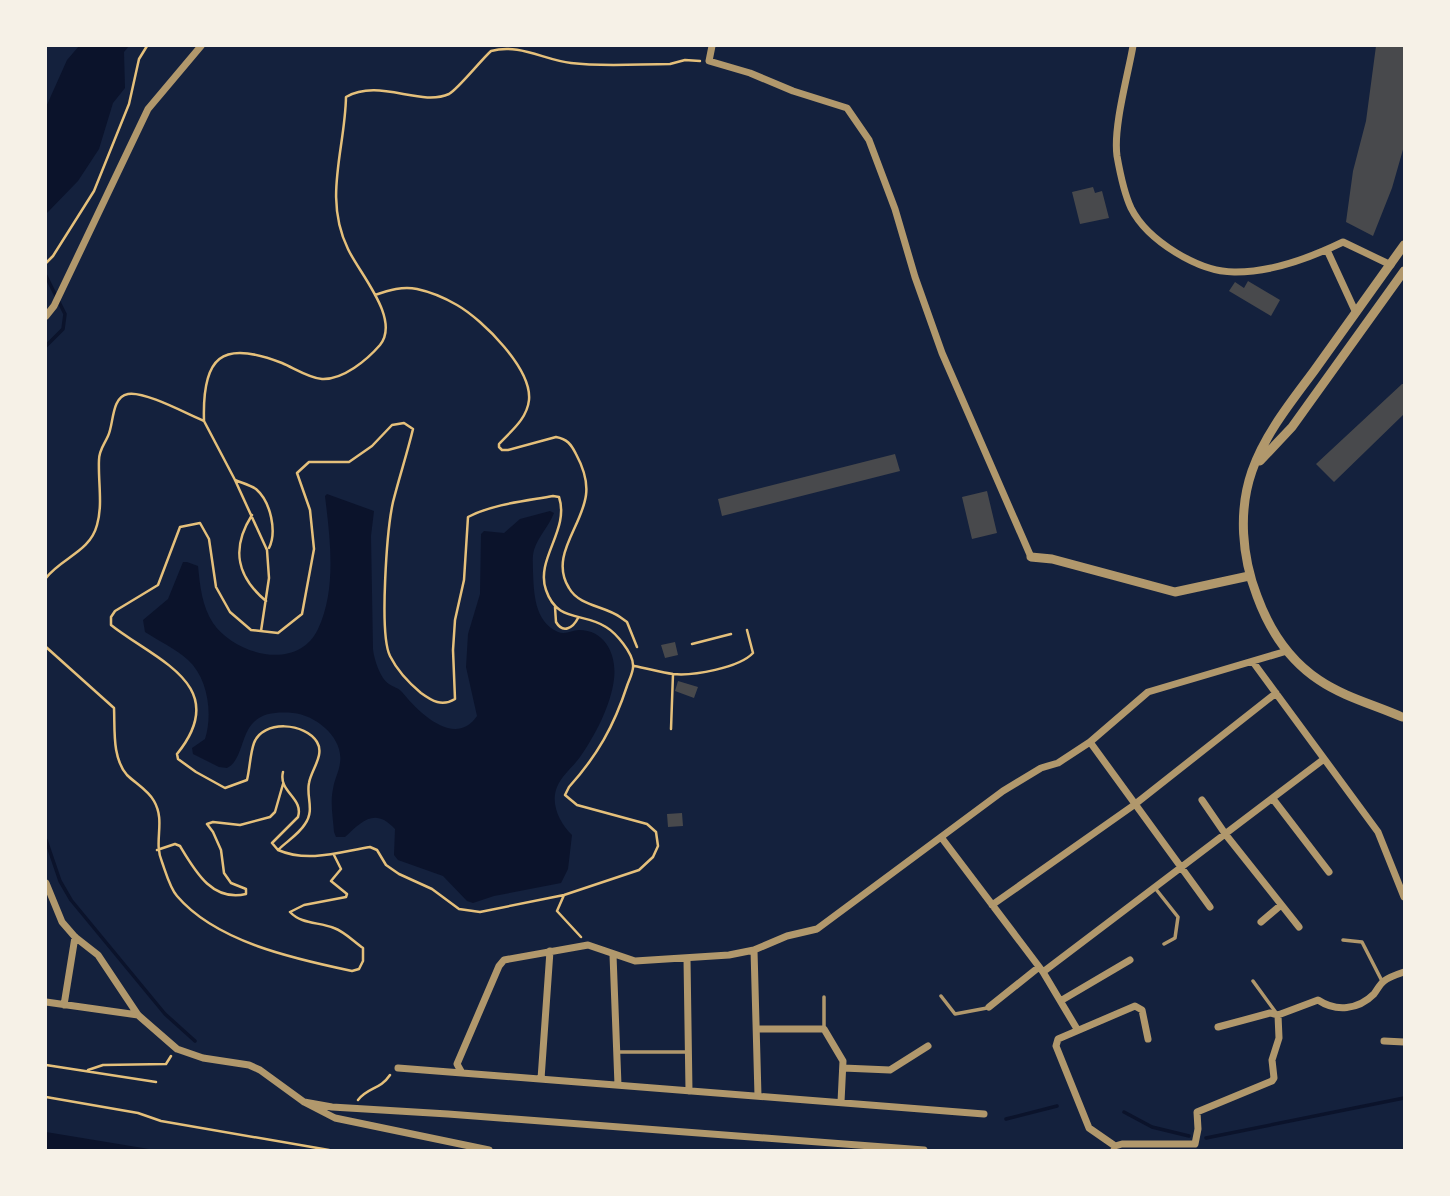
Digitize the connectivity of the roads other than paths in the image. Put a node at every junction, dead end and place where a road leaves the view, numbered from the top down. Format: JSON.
{"nodes":[{"id":1,"x":201,"y":46,"type":"edge"},
{"id":2,"x":712,"y":46,"type":"edge"},
{"id":3,"x":1133,"y":46,"type":"edge"},
{"id":4,"x":1405,"y":245,"type":"edge"},
{"id":5,"x":1326,"y":250,"type":"junction"},
{"id":6,"x":1391,"y":265,"type":"junction"},
{"id":7,"x":1405,"y":271,"type":"edge"},
{"id":8,"x":1356,"y":313,"type":"junction"},
{"id":9,"x":46,"y":316,"type":"edge"},
{"id":10,"x":1252,"y":471,"type":"junction"},
{"id":11,"x":1031,"y":556,"type":"joint"},
{"id":12,"x":1249,"y":576,"type":"junction"},
{"id":13,"x":1287,"y":652,"type":"junction"},
{"id":14,"x":1253,"y":662,"type":"junction"},
{"id":15,"x":1276,"y":693,"type":"junction"},
{"id":16,"x":1404,"y":717,"type":"edge"},
{"id":17,"x":1090,"y":743,"type":"junction"},
{"id":18,"x":1324,"y":760,"type":"junction"},
{"id":19,"x":1273,"y":799,"type":"junction"},
{"id":20,"x":1202,"y":800,"type":"dead end"},
{"id":21,"x":1134,"y":805,"type":"junction"},
{"id":22,"x":1226,"y":835,"type":"junction"},
{"id":23,"x":942,"y":837,"type":"junction"},
{"id":24,"x":1181,"y":868,"type":"junction"},
{"id":25,"x":1329,"y":872,"type":"dead end"},
{"id":26,"x":46,"y":883,"type":"edge"},
{"id":27,"x":1155,"y":888,"type":"junction"},
{"id":28,"x":1405,"y":897,"type":"edge"},
{"id":29,"x":992,"y":905,"type":"junction"},
{"id":30,"x":1281,"y":905,"type":"junction"},
{"id":31,"x":1210,"y":907,"type":"dead end"},
{"id":32,"x":1261,"y":922,"type":"dead end"},
{"id":33,"x":1299,"y":927,"type":"dead end"},
{"id":34,"x":75,"y":937,"type":"junction"},
{"id":35,"x":1343,"y":940,"type":"dead end"},
{"id":36,"x":1164,"y":944,"type":"dead end"},
{"id":37,"x":754,"y":950,"type":"junction"},
{"id":38,"x":550,"y":951,"type":"junction"},
{"id":39,"x":613,"y":954,"type":"junction"},
{"id":40,"x":687,"y":959,"type":"junction"},
{"id":41,"x":1129,"y":960,"type":"dead end"},
{"id":42,"x":1041,"y":969,"type":"junction"},
{"id":43,"x":1405,"y":972,"type":"edge"},
{"id":44,"x":1253,"y":981,"type":"dead end"},
{"id":45,"x":1382,"y":981,"type":"junction"},
{"id":46,"x":941,"y":996,"type":"dead end"},
{"id":47,"x":824,"y":997,"type":"dead end"},
{"id":48,"x":1062,"y":1000,"type":"junction"},
{"id":49,"x":46,"y":1002,"type":"edge"},
{"id":50,"x":64,"y":1005,"type":"junction"},
{"id":51,"x":989,"y":1007,"type":"joint"},
{"id":52,"x":138,"y":1015,"type":"junction"},
{"id":53,"x":1278,"y":1015,"type":"junction"},
{"id":54,"x":1218,"y":1027,"type":"dead end"},
{"id":55,"x":824,"y":1029,"type":"junction"},
{"id":56,"x":1077,"y":1029,"type":"junction"},
{"id":57,"x":757,"y":1030,"type":"junction"},
{"id":58,"x":1148,"y":1039,"type":"dead end"},
{"id":59,"x":1384,"y":1041,"type":"dead end"},
{"id":60,"x":1405,"y":1042,"type":"edge"},
{"id":61,"x":928,"y":1046,"type":"dead end"},
{"id":62,"x":617,"y":1052,"type":"junction"},
{"id":63,"x":688,"y":1052,"type":"junction"},
{"id":64,"x":398,"y":1068,"type":"road end"},
{"id":65,"x":843,"y":1068,"type":"junction"},
{"id":66,"x":462,"y":1073,"type":"junction"},
{"id":67,"x":541,"y":1079,"type":"junction"},
{"id":68,"x":618,"y":1085,"type":"junction"},
{"id":69,"x":689,"y":1091,"type":"junction"},
{"id":70,"x":758,"y":1096,"type":"junction"},
{"id":71,"x":304,"y":1102,"type":"junction"},
{"id":72,"x":841,"y":1102,"type":"junction"},
{"id":73,"x":984,"y":1114,"type":"dead end"},
{"id":74,"x":1114,"y":1148,"type":"edge"},
{"id":75,"x":489,"y":1150,"type":"edge"},
{"id":76,"x":924,"y":1150,"type":"edge"}],
"edges":[{"from":1,"to":9,"type":"street"},
{"from":2,"to":11,"type":"street"},
{"from":3,"to":5,"type":"street"},
{"from":4,"to":6,"type":"street"},
{"from":5,"to":6,"type":"street"},
{"from":5,"to":8,"type":"street"},
{"from":6,"to":8,"type":"street"},
{"from":7,"to":10,"type":"street"},
{"from":8,"to":10,"type":"street"},
{"from":10,"to":12,"type":"street"},
{"from":11,"to":12,"type":"street"},
{"from":12,"to":13,"type":"street"},
{"from":13,"to":14,"type":"street"},
{"from":13,"to":16,"type":"street"},
{"from":14,"to":15,"type":"street"},
{"from":14,"to":17,"type":"street"},
{"from":15,"to":18,"type":"street"},
{"from":15,"to":21,"type":"street"},
{"from":17,"to":21,"type":"street"},
{"from":17,"to":23,"type":"street"},
{"from":18,"to":19,"type":"street"},
{"from":18,"to":28,"type":"street"},
{"from":19,"to":22,"type":"street"},
{"from":19,"to":25,"type":"street"},
{"from":20,"to":22,"type":"street"},
{"from":21,"to":24,"type":"street"},
{"from":21,"to":29,"type":"street"},
{"from":22,"to":24,"type":"street"},
{"from":22,"to":30,"type":"street"},
{"from":23,"to":29,"type":"street"},
{"from":23,"to":37,"type":"street"},
{"from":24,"to":27,"type":"street"},
{"from":24,"to":31,"type":"street"},
{"from":26,"to":34,"type":"street"},
{"from":27,"to":36,"type":"lane"},
{"from":27,"to":42,"type":"street"},
{"from":29,"to":42,"type":"street"},
{"from":30,"to":32,"type":"street"},
{"from":30,"to":33,"type":"street"},
{"from":34,"to":50,"type":"street"},
{"from":34,"to":52,"type":"street"},
{"from":35,"to":45,"type":"lane"},
{"from":37,"to":40,"type":"street"},
{"from":37,"to":57,"type":"street"},
{"from":38,"to":39,"type":"street"},
{"from":38,"to":66,"type":"street"},
{"from":38,"to":67,"type":"street"},
{"from":39,"to":40,"type":"street"},
{"from":39,"to":62,"type":"street"},
{"from":40,"to":63,"type":"street"},
{"from":41,"to":48,"type":"street"},
{"from":42,"to":48,"type":"street"},
{"from":42,"to":51,"type":"street"},
{"from":43,"to":45,"type":"street"},
{"from":44,"to":53,"type":"lane"},
{"from":45,"to":53,"type":"street"},
{"from":46,"to":51,"type":"lane"},
{"from":47,"to":55,"type":"lane"},
{"from":48,"to":56,"type":"street"},
{"from":49,"to":50,"type":"street"},
{"from":50,"to":52,"type":"street"},
{"from":52,"to":71,"type":"street"},
{"from":53,"to":54,"type":"street"},
{"from":53,"to":74,"type":"street"},
{"from":55,"to":57,"type":"street"},
{"from":55,"to":65,"type":"street"},
{"from":56,"to":58,"type":"street"},
{"from":56,"to":74,"type":"street"},
{"from":57,"to":70,"type":"street"},
{"from":59,"to":60,"type":"street"},
{"from":61,"to":65,"type":"street"},
{"from":62,"to":63,"type":"lane"},
{"from":62,"to":68,"type":"street"},
{"from":63,"to":69,"type":"street"},
{"from":64,"to":66,"type":"street"},
{"from":65,"to":72,"type":"street"},
{"from":66,"to":67,"type":"street"},
{"from":67,"to":68,"type":"street"},
{"from":68,"to":69,"type":"street"},
{"from":69,"to":70,"type":"street"},
{"from":70,"to":72,"type":"street"},
{"from":71,"to":75,"type":"street"},
{"from":71,"to":76,"type":"street"},
{"from":72,"to":73,"type":"street"}]}
